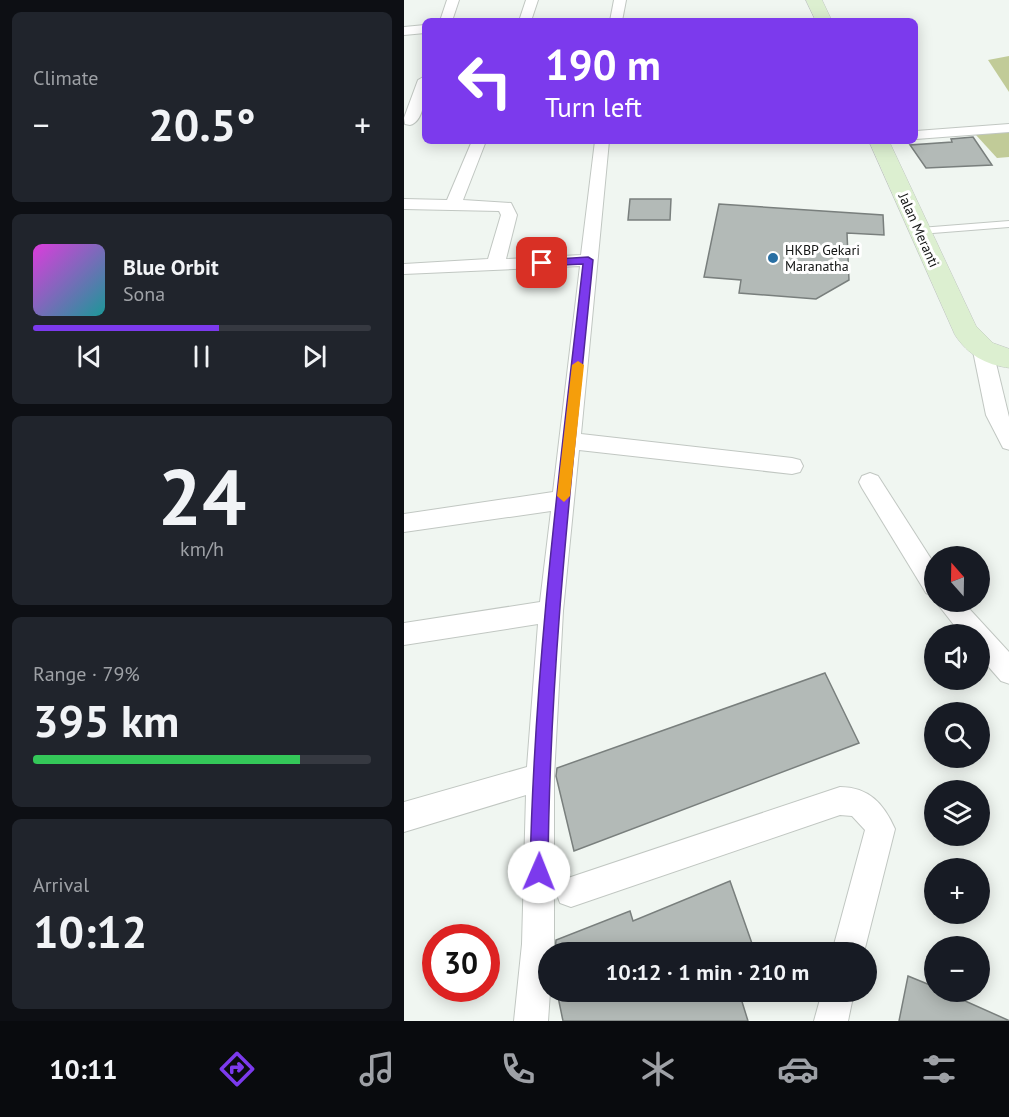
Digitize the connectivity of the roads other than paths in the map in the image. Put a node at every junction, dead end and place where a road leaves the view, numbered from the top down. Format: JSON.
{"nodes":[{"id":1,"x":453,"y":0,"type":"edge"},
{"id":2,"x":532,"y":0,"type":"edge"},
{"id":3,"x":620,"y":0,"type":"edge"},
{"id":4,"x":814,"y":0,"type":"edge"},
{"id":5,"x":447,"y":18,"type":"edge"},
{"id":6,"x":526,"y":18,"type":"edge"},
{"id":7,"x":617,"y":18,"type":"edge"},
{"id":8,"x":823,"y":18,"type":"edge"},
{"id":9,"x":422,"y":29,"type":"edge"},
{"id":10,"x":404,"y":31,"type":"edge"},
{"id":11,"x":422,"y":88,"type":"edge"},
{"id":12,"x":410,"y":121,"type":"dead end"},
{"id":13,"x":1010,"y":128,"type":"edge"},
{"id":14,"x":918,"y":135,"type":"edge"},
{"id":15,"x":478,"y":144,"type":"edge"},
{"id":16,"x":602,"y":144,"type":"edge"},
{"id":17,"x":880,"y":144,"type":"edge"},
{"id":18,"x":455,"y":203,"type":"junction"},
{"id":19,"x":404,"y":204,"type":"edge"},
{"id":20,"x":1010,"y":224,"type":"edge"},
{"id":21,"x":920,"y":231,"type":"junction"},
{"id":22,"x":588,"y":260,"type":"junction"},
{"id":23,"x":495,"y":266,"type":"junction"},
{"id":24,"x":404,"y":269,"type":"edge"},
{"id":25,"x":983,"y":351,"type":"junction"},
{"id":26,"x":1010,"y":359,"type":"edge"},
{"id":27,"x":571,"y":441,"type":"junction"},
{"id":28,"x":1010,"y":442,"type":"edge"},
{"id":29,"x":792,"y":466,"type":"dead end"},
{"id":30,"x":870,"y":482,"type":"dead end"},
{"id":31,"x":563,"y":500,"type":"junction"},
{"id":32,"x":404,"y":523,"type":"edge"},
{"id":33,"x":924,"y":568,"type":"edge"},
{"id":34,"x":551,"y":611,"type":"junction"},
{"id":35,"x":957,"y":612,"type":"edge"},
{"id":36,"x":968,"y":624,"type":"edge"},
{"id":37,"x":404,"y":634,"type":"edge"},
{"id":38,"x":990,"y":649,"type":"edge"},
{"id":39,"x":1010,"y":672,"type":"edge"},
{"id":40,"x":540,"y":777,"type":"junction"},
{"id":41,"x":404,"y":817,"type":"edge"},
{"id":42,"x":571,"y":892,"type":"dead end"},
{"id":43,"x":851,"y":942,"type":"edge"},
{"id":44,"x":836,"y":1002,"type":"edge"},
{"id":45,"x":531,"y":1021,"type":"edge"},
{"id":46,"x":831,"y":1021,"type":"edge"}],
"edges":[{"from":1,"to":5,"type":"street"},
{"from":2,"to":6,"type":"street"},
{"from":3,"to":7,"type":"street"},
{"from":4,"to":8,"type":"street"},
{"from":9,"to":10,"type":"street"},
{"from":11,"to":12,"type":"street"},
{"from":13,"to":14,"type":"street"},
{"from":15,"to":18,"type":"street"},
{"from":16,"to":22,"type":"street"},
{"from":17,"to":21,"type":"street","name":"Jalan Meranti"},
{"from":18,"to":19,"type":"street"},
{"from":18,"to":23,"type":"street"},
{"from":20,"to":21,"type":"lane"},
{"from":21,"to":25,"type":"street","name":"Jalan Meranti"},
{"from":22,"to":23,"type":"street"},
{"from":22,"to":27,"type":"street"},
{"from":23,"to":24,"type":"street"},
{"from":25,"to":26,"type":"street"},
{"from":25,"to":28,"type":"street"},
{"from":27,"to":29,"type":"street"},
{"from":27,"to":31,"type":"street"},
{"from":30,"to":33,"type":"street"},
{"from":31,"to":32,"type":"street"},
{"from":31,"to":34,"type":"street"},
{"from":34,"to":37,"type":"street"},
{"from":34,"to":40,"type":"street"},
{"from":35,"to":36,"type":"street"},
{"from":38,"to":39,"type":"street"},
{"from":40,"to":41,"type":"street"},
{"from":40,"to":45,"type":"street"},
{"from":42,"to":43,"type":"street"},
{"from":44,"to":46,"type":"street"}]}
